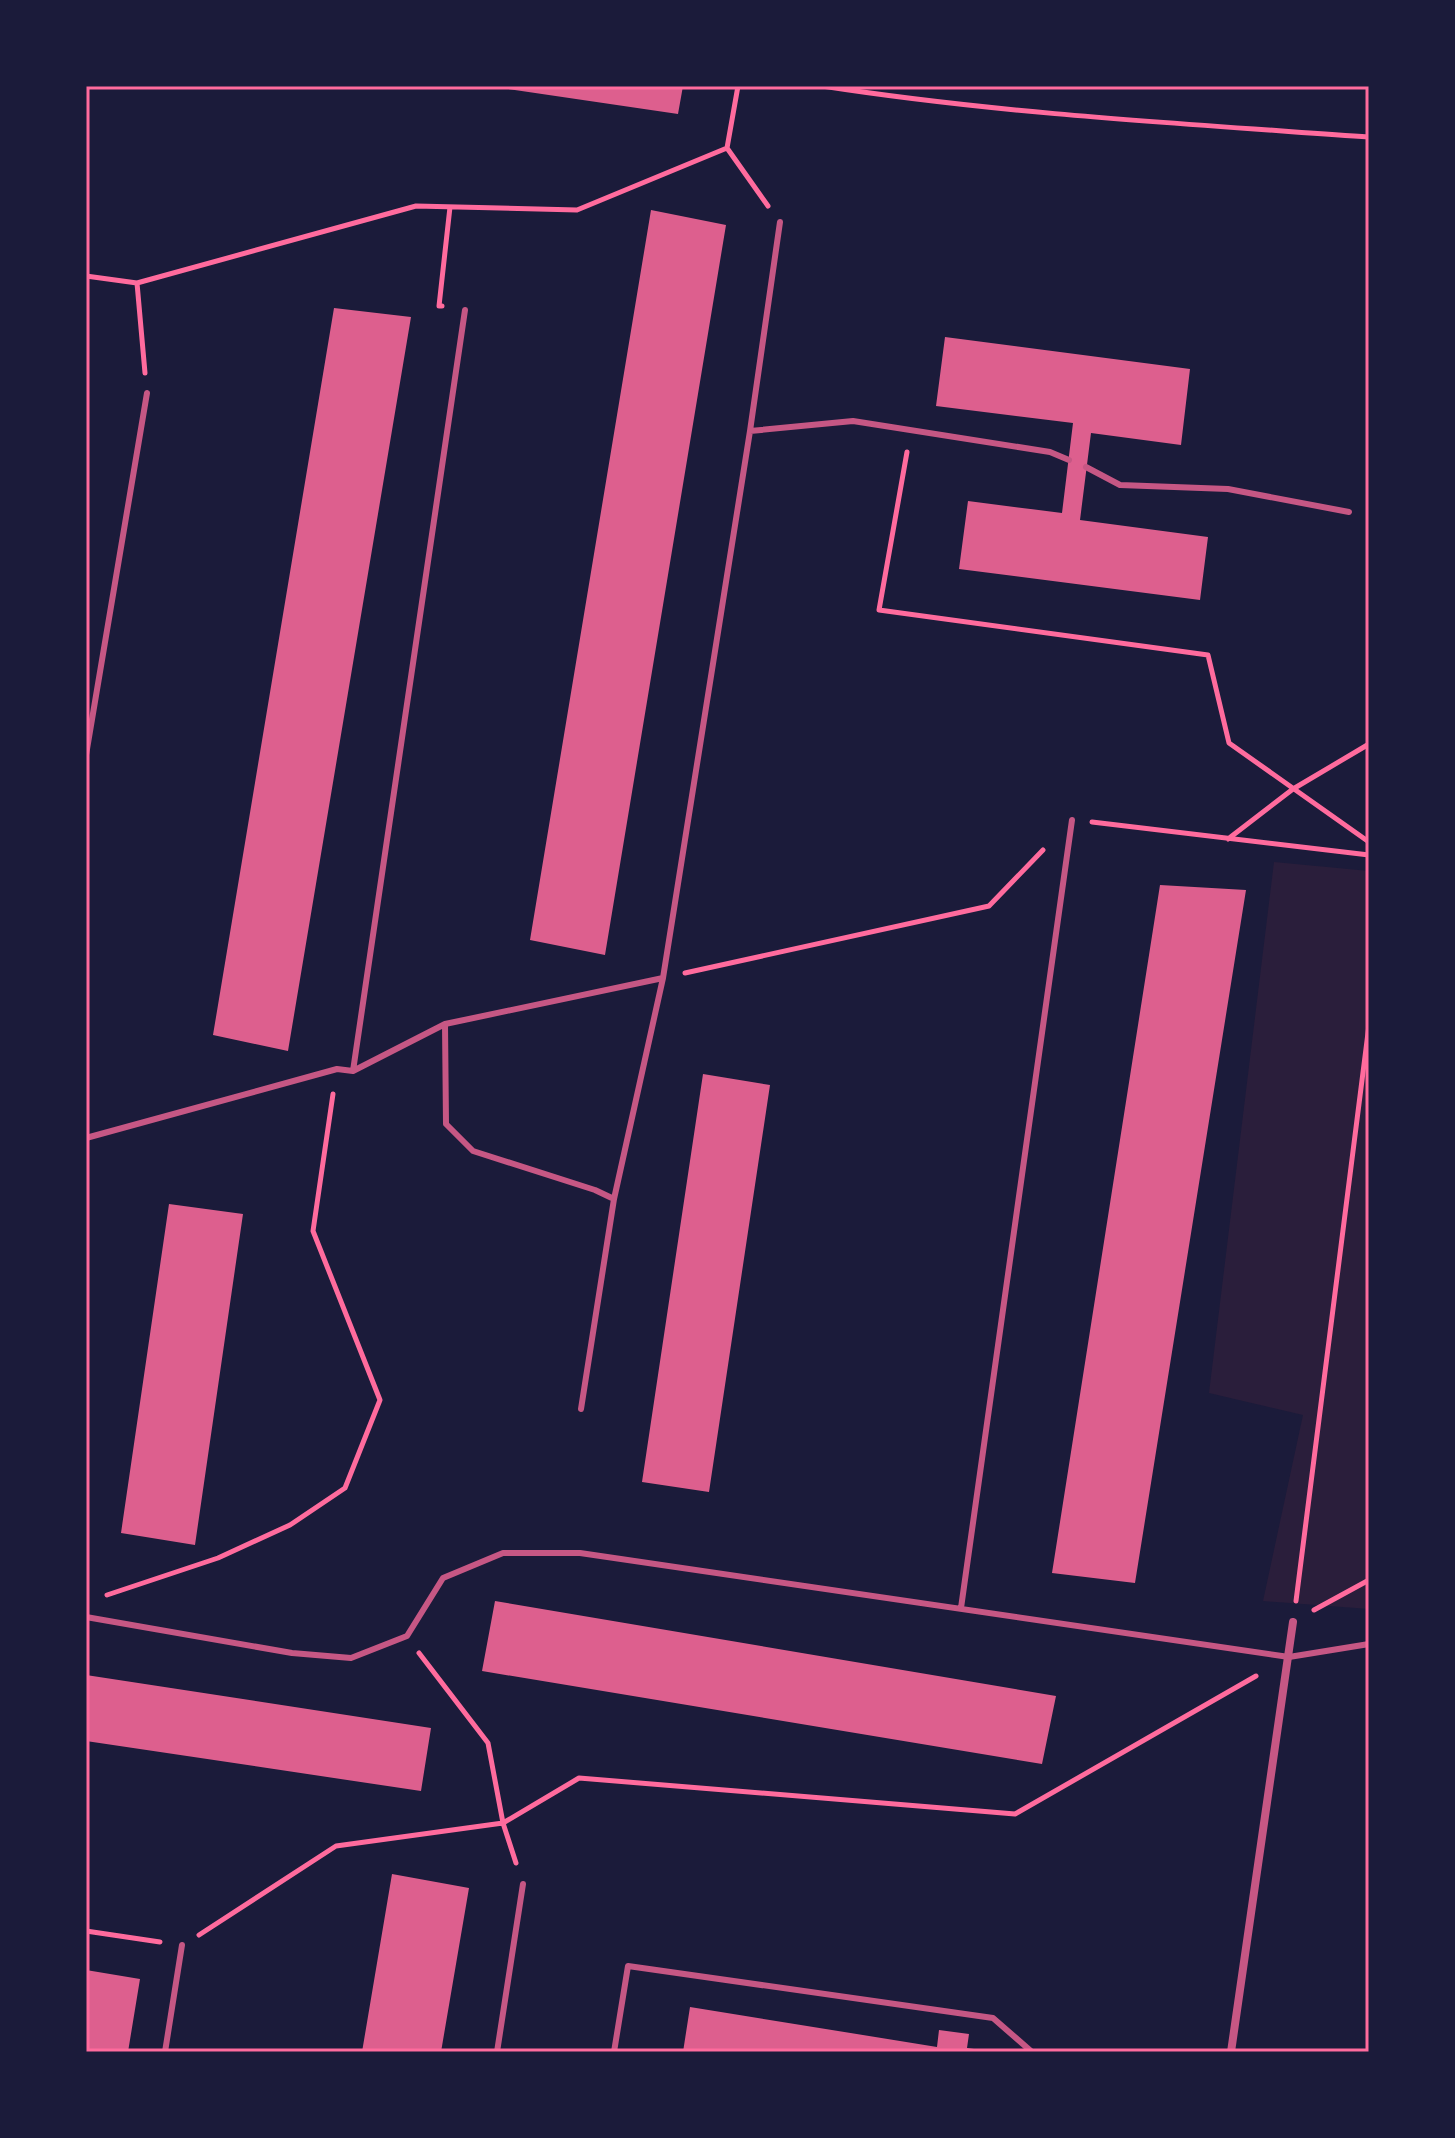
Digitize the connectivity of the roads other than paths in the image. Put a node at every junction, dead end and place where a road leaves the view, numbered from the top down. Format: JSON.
{"nodes":[{"id":1,"x":780,"y":222,"type":"road end"},
{"id":2,"x":465,"y":310,"type":"road end"},
{"id":3,"x":147,"y":393,"type":"road end"},
{"id":4,"x":750,"y":431,"type":"junction"},
{"id":5,"x":1069,"y":460,"type":"dead end"},
{"id":6,"x":1086,"y":467,"type":"dead end"},
{"id":7,"x":1349,"y":512,"type":"dead end"},
{"id":8,"x":86,"y":755,"type":"edge"},
{"id":9,"x":1072,"y":820,"type":"road end"},
{"id":10,"x":663,"y":978,"type":"junction"},
{"id":11,"x":445,"y":1024,"type":"junction"},
{"id":12,"x":353,"y":1071,"type":"junction"},
{"id":13,"x":86,"y":1138,"type":"edge"},
{"id":14,"x":614,"y":1199,"type":"junction"},
{"id":15,"x":581,"y":1409,"type":"dead end"},
{"id":16,"x":961,"y":1608,"type":"junction"},
{"id":17,"x":86,"y":1617,"type":"edge"},
{"id":18,"x":1293,"y":1622,"type":"road end"},
{"id":19,"x":1369,"y":1644,"type":"edge"},
{"id":20,"x":1289,"y":1657,"type":"junction"},
{"id":21,"x":523,"y":1884,"type":"road end"},
{"id":22,"x":182,"y":1945,"type":"road end"},
{"id":23,"x":165,"y":2052,"type":"edge"},
{"id":24,"x":497,"y":2052,"type":"edge"},
{"id":25,"x":614,"y":2052,"type":"edge"},
{"id":26,"x":1032,"y":2052,"type":"edge"},
{"id":27,"x":1231,"y":2052,"type":"edge"}],
"edges":[{"from":1,"to":4,"type":"lane"},
{"from":2,"to":12,"type":"lane"},
{"from":3,"to":8,"type":"lane"},
{"from":4,"to":5,"type":"lane"},
{"from":4,"to":10,"type":"lane"},
{"from":6,"to":7,"type":"lane"},
{"from":9,"to":16,"type":"lane"},
{"from":10,"to":11,"type":"lane"},
{"from":10,"to":14,"type":"lane"},
{"from":11,"to":12,"type":"lane"},
{"from":11,"to":14,"type":"lane"},
{"from":12,"to":13,"type":"lane"},
{"from":14,"to":15,"type":"lane"},
{"from":16,"to":17,"type":"lane"},
{"from":16,"to":20,"type":"lane"},
{"from":18,"to":20,"type":"street"},
{"from":19,"to":20,"type":"lane"},
{"from":20,"to":27,"type":"street"},
{"from":21,"to":24,"type":"lane"},
{"from":22,"to":23,"type":"lane"},
{"from":25,"to":26,"type":"lane"}]}
